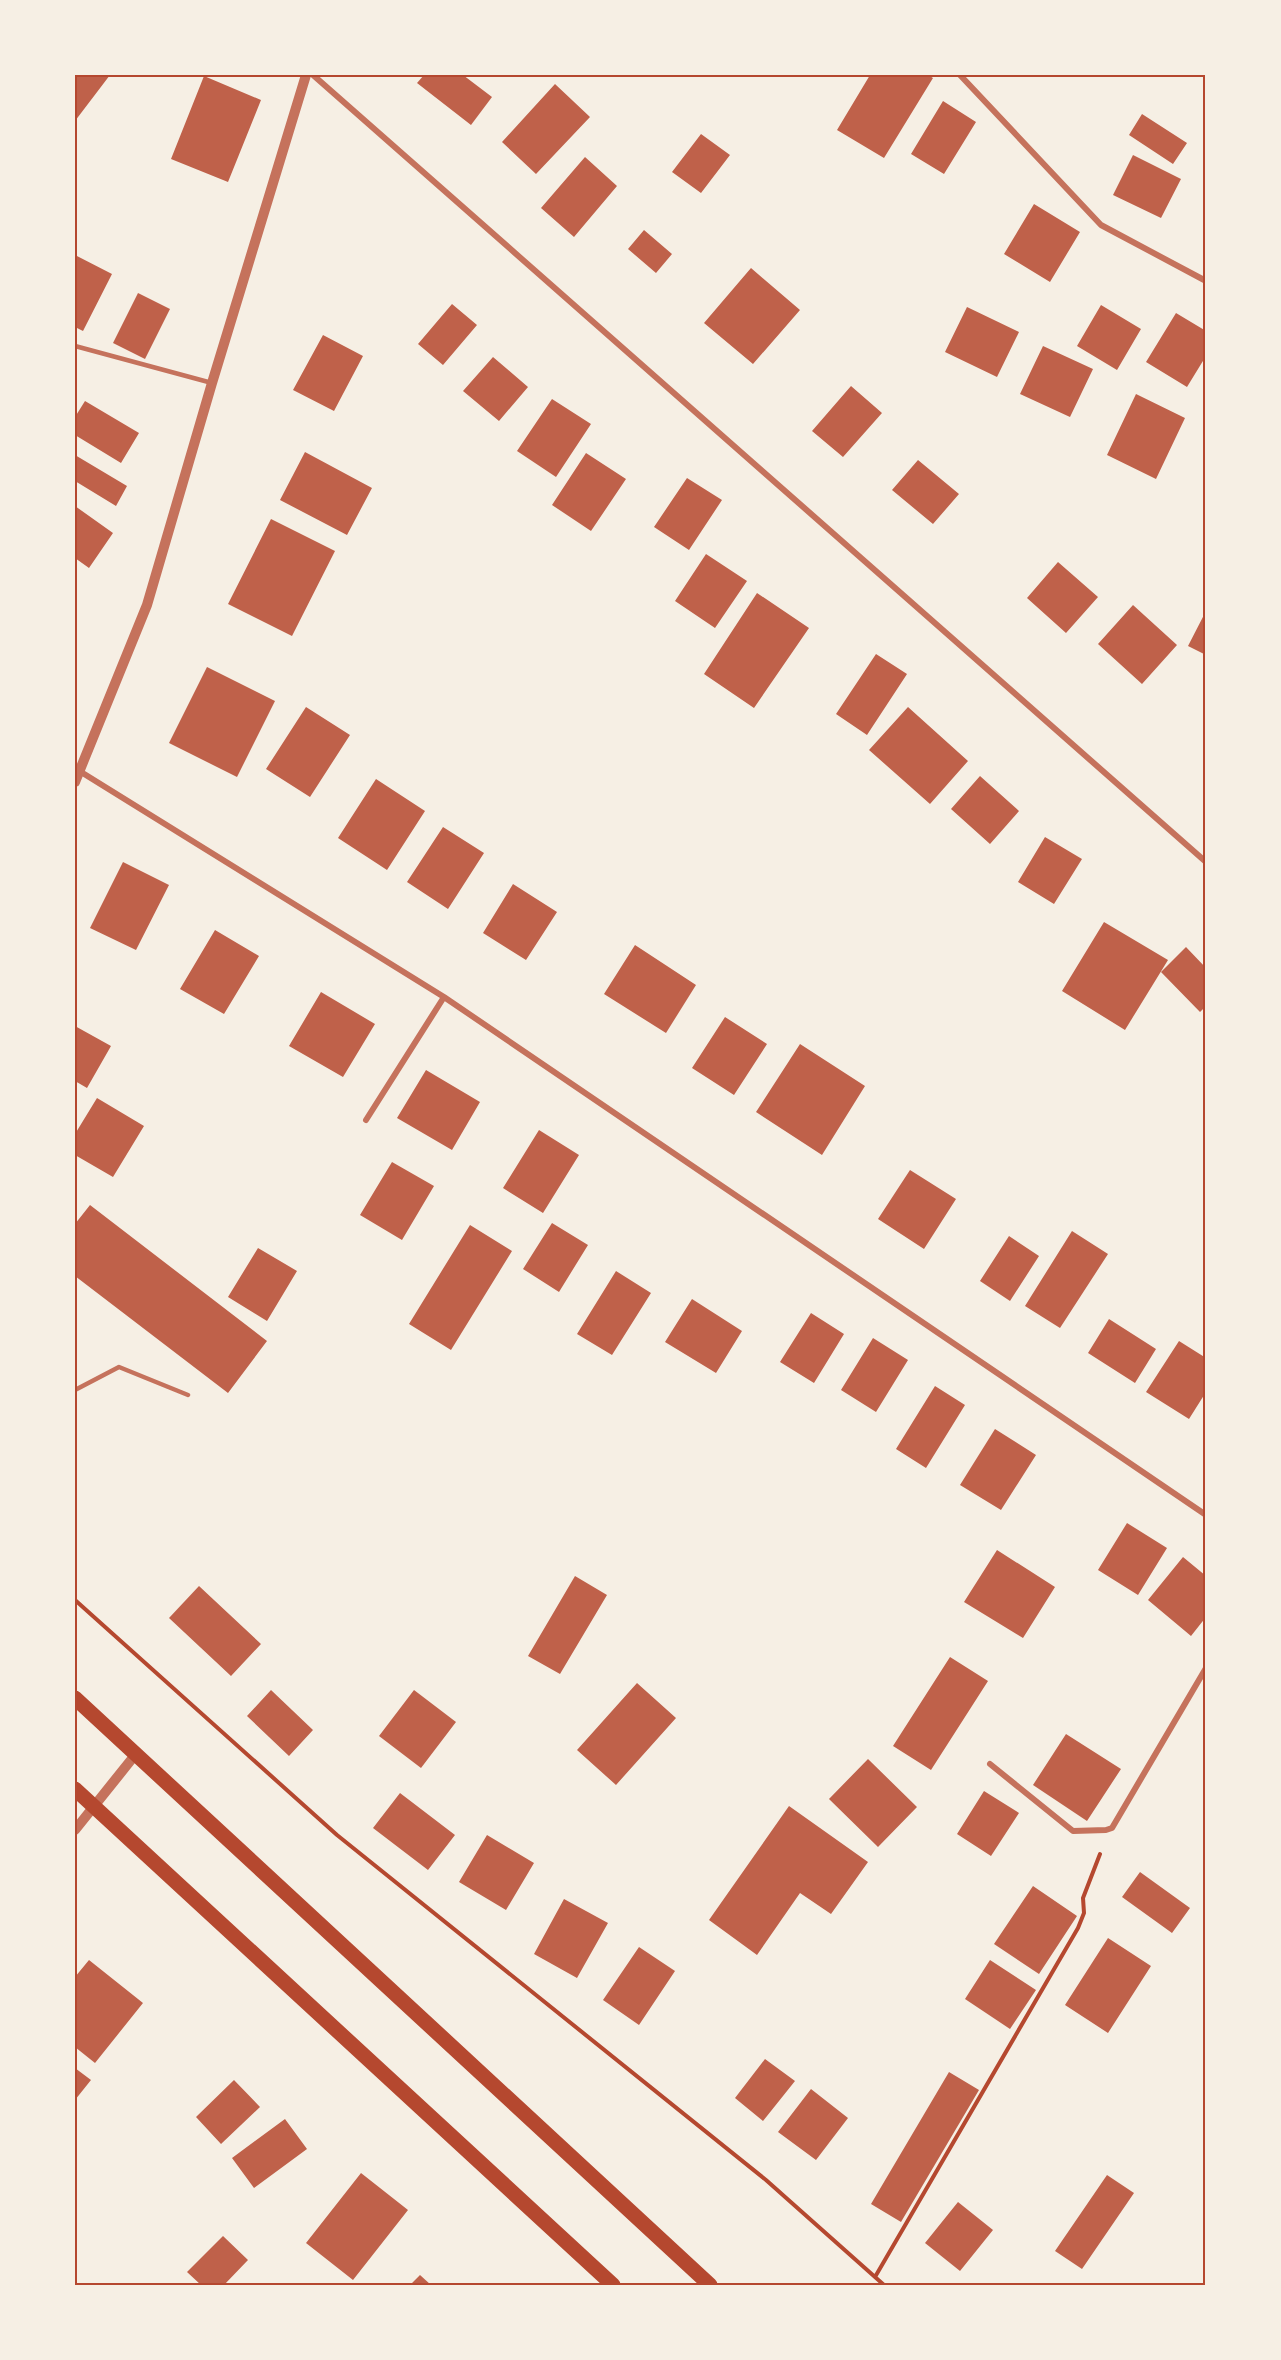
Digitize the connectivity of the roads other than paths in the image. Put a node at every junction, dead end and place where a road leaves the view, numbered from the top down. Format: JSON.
{"nodes":[{"id":1,"x":306,"y":75,"type":"edge"},
{"id":2,"x":313,"y":75,"type":"edge"},
{"id":3,"x":960,"y":75,"type":"edge"},
{"id":4,"x":1206,"y":281,"type":"edge"},
{"id":5,"x":75,"y":346,"type":"edge"},
{"id":6,"x":212,"y":383,"type":"junction"},
{"id":7,"x":81,"y":772,"type":"junction"},
{"id":8,"x":75,"y":782,"type":"edge"},
{"id":9,"x":1206,"y":862,"type":"edge"},
{"id":10,"x":444,"y":997,"type":"junction"},
{"id":11,"x":366,"y":1120,"type":"dead end"},
{"id":12,"x":75,"y":1390,"type":"edge"},
{"id":13,"x":188,"y":1395,"type":"dead end"},
{"id":14,"x":1206,"y":1515,"type":"edge"},
{"id":15,"x":1206,"y":1668,"type":"edge"},
{"id":16,"x":75,"y":1698,"type":"edge"},
{"id":17,"x":135,"y":1755,"type":"junction"},
{"id":18,"x":990,"y":1764,"type":"dead end"},
{"id":19,"x":75,"y":1789,"type":"edge"},
{"id":20,"x":94,"y":1806,"type":"junction"},
{"id":21,"x":75,"y":1830,"type":"edge"},
{"id":22,"x":613,"y":2285,"type":"edge"},
{"id":23,"x":710,"y":2285,"type":"edge"}],
"edges":[{"from":1,"to":6,"type":"street"},
{"from":2,"to":9,"type":"street"},
{"from":3,"to":4,"type":"street"},
{"from":5,"to":6,"type":"lane"},
{"from":6,"to":7,"type":"street"},
{"from":7,"to":8,"type":"street"},
{"from":7,"to":10,"type":"street"},
{"from":10,"to":11,"type":"street"},
{"from":10,"to":14,"type":"street"},
{"from":12,"to":13,"type":"lane"},
{"from":15,"to":18,"type":"street"},
{"from":16,"to":17,"type":"main road"},
{"from":17,"to":20,"type":"street"},
{"from":17,"to":23,"type":"main road"},
{"from":19,"to":20,"type":"main road"},
{"from":20,"to":21,"type":"street"},
{"from":20,"to":22,"type":"main road"}]}
